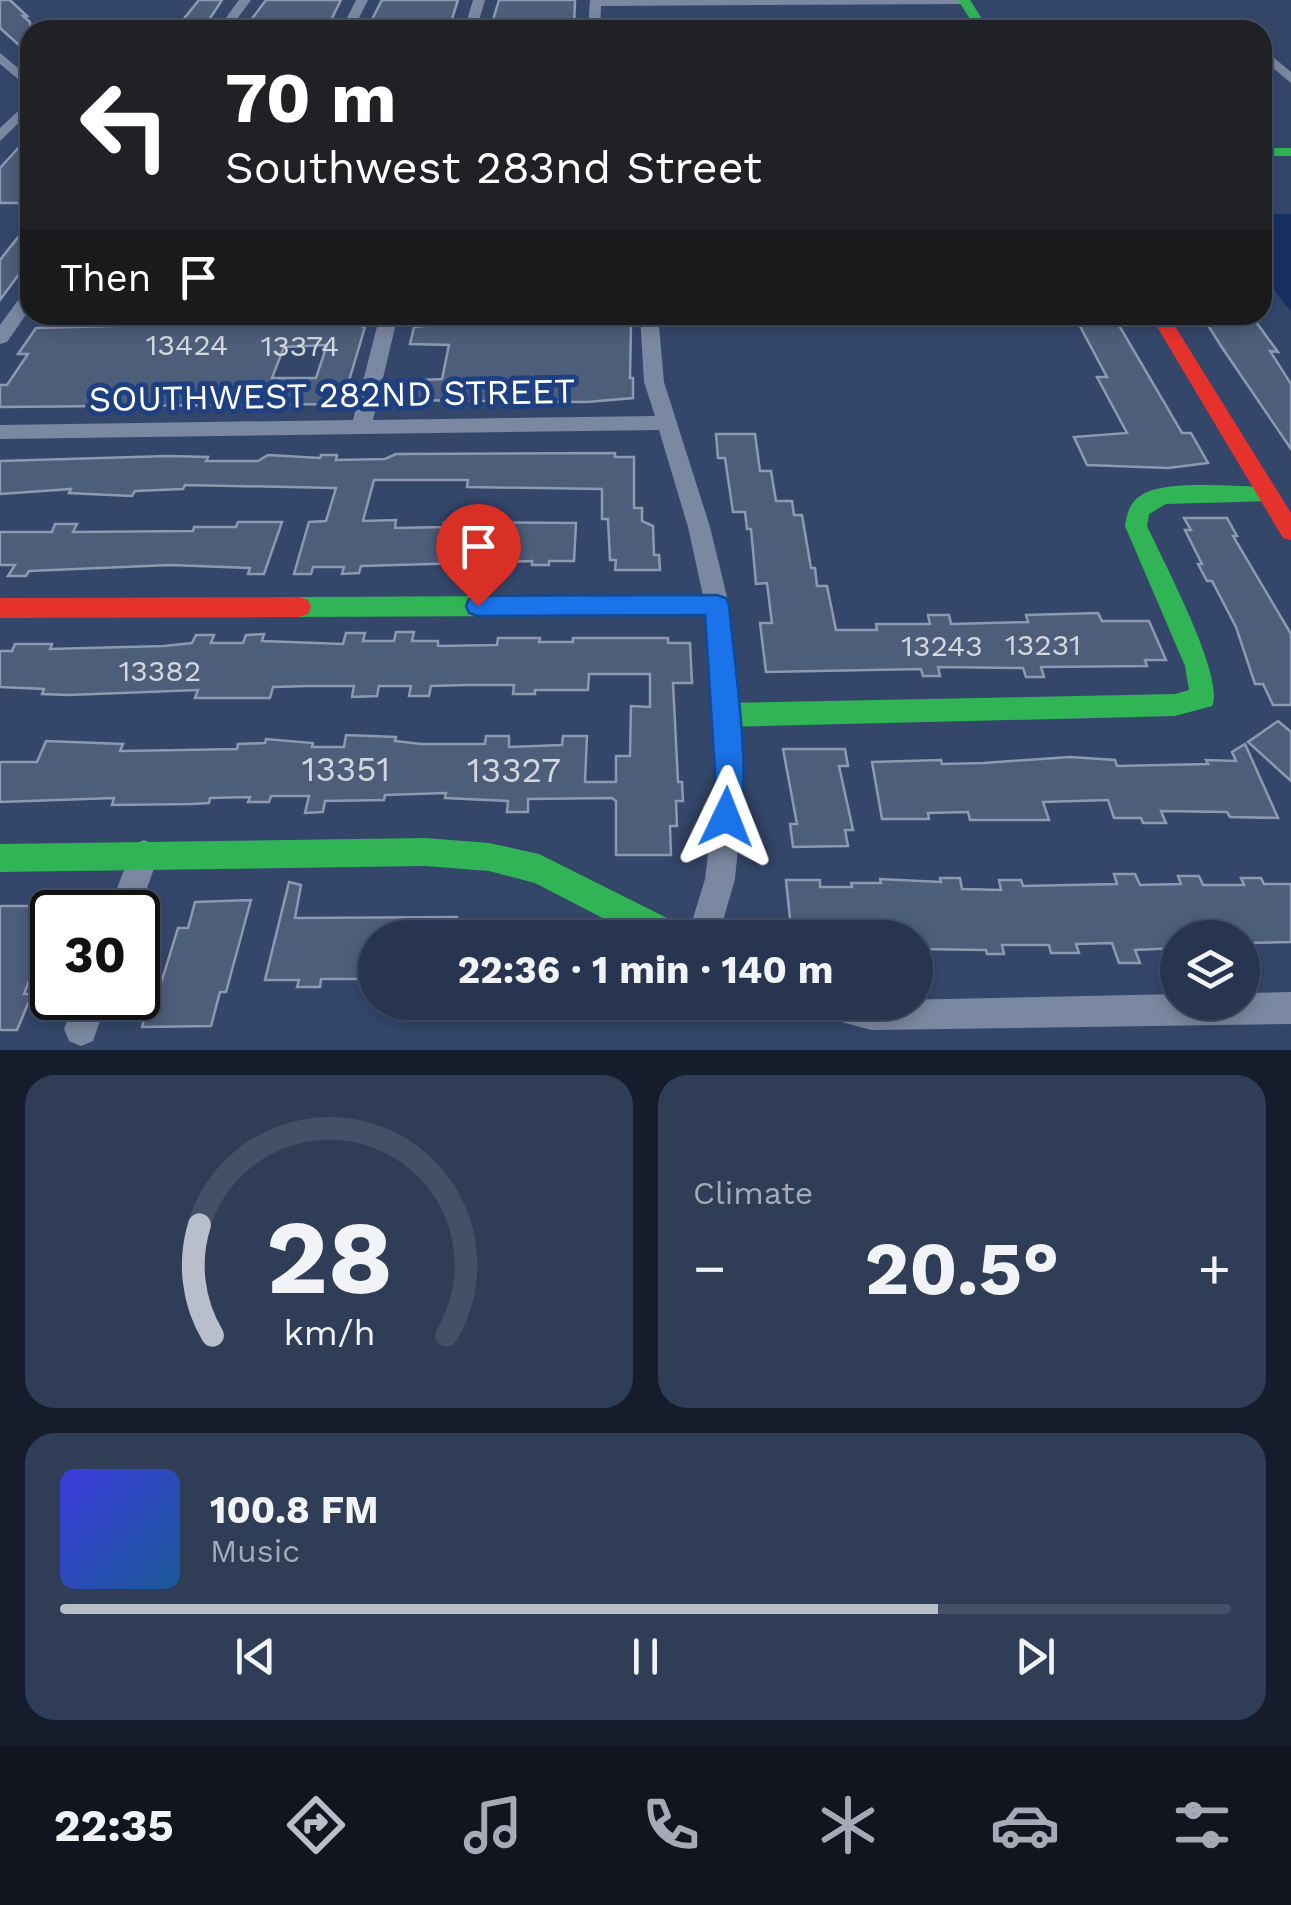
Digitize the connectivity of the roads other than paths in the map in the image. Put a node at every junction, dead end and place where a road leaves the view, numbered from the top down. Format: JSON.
{"nodes":[{"id":1,"x":245,"y":0,"type":"edge"},
{"id":2,"x":964,"y":0,"type":"edge"},
{"id":3,"x":703,"y":1,"type":"edge"},
{"id":4,"x":860,"y":1,"type":"edge"},
{"id":5,"x":596,"y":2,"type":"edge"},
{"id":6,"x":230,"y":20,"type":"edge"},
{"id":7,"x":0,"y":57,"type":"edge"},
{"id":8,"x":1272,"y":61,"type":"edge"},
{"id":9,"x":20,"y":76,"type":"edge"},
{"id":10,"x":1291,"y":79,"type":"edge"},
{"id":11,"x":20,"y":115,"type":"edge"},
{"id":12,"x":0,"y":137,"type":"edge"},
{"id":13,"x":20,"y":312,"type":"edge"},
{"id":14,"x":387,"y":325,"type":"edge"},
{"id":15,"x":650,"y":325,"type":"edge"},
{"id":16,"x":1165,"y":325,"type":"edge"},
{"id":17,"x":0,"y":338,"type":"edge"},
{"id":18,"x":664,"y":423,"type":"junction"},
{"id":19,"x":362,"y":425,"type":"junction"},
{"id":20,"x":0,"y":432,"type":"edge"},
{"id":21,"x":1268,"y":494,"type":"junction"},
{"id":22,"x":1291,"y":532,"type":"edge"},
{"id":23,"x":717,"y":605,"type":"junction"},
{"id":24,"x":0,"y":608,"type":"edge"},
{"id":25,"x":725,"y":715,"type":"junction"},
{"id":26,"x":144,"y":854,"type":"junction"},
{"id":27,"x":0,"y":858,"type":"edge"},
{"id":28,"x":131,"y":890,"type":"edge"},
{"id":29,"x":639,"y":920,"type":"edge"},
{"id":30,"x":707,"y":920,"type":"edge"},
{"id":31,"x":1291,"y":1008,"type":"edge"},
{"id":32,"x":933,"y":1015,"type":"edge"},
{"id":33,"x":84,"y":1020,"type":"edge"},
{"id":34,"x":81,"y":1029,"type":"dead end"}],
"edges":[{"from":1,"to":6,"type":"street"},
{"from":2,"to":4,"type":"street"},
{"from":3,"to":4,"type":"street"},
{"from":3,"to":5,"type":"street"},
{"from":7,"to":9,"type":"street"},
{"from":8,"to":10,"type":"street"},
{"from":11,"to":12,"type":"street"},
{"from":13,"to":17,"type":"street"},
{"from":14,"to":19,"type":"street"},
{"from":15,"to":18,"type":"street"},
{"from":16,"to":21,"type":"street"},
{"from":18,"to":19,"type":"street","name":"SOUTHWEST 282ND STREET"},
{"from":18,"to":23,"type":"street"},
{"from":19,"to":20,"type":"street","name":"SOUTHWEST 282ND STREET"},
{"from":21,"to":22,"type":"street"},
{"from":21,"to":25,"type":"street"},
{"from":23,"to":24,"type":"street"},
{"from":23,"to":25,"type":"street"},
{"from":25,"to":30,"type":"street"},
{"from":26,"to":27,"type":"street"},
{"from":26,"to":28,"type":"street"},
{"from":26,"to":29,"type":"street"},
{"from":31,"to":32,"type":"street"},
{"from":33,"to":34,"type":"street"}]}
